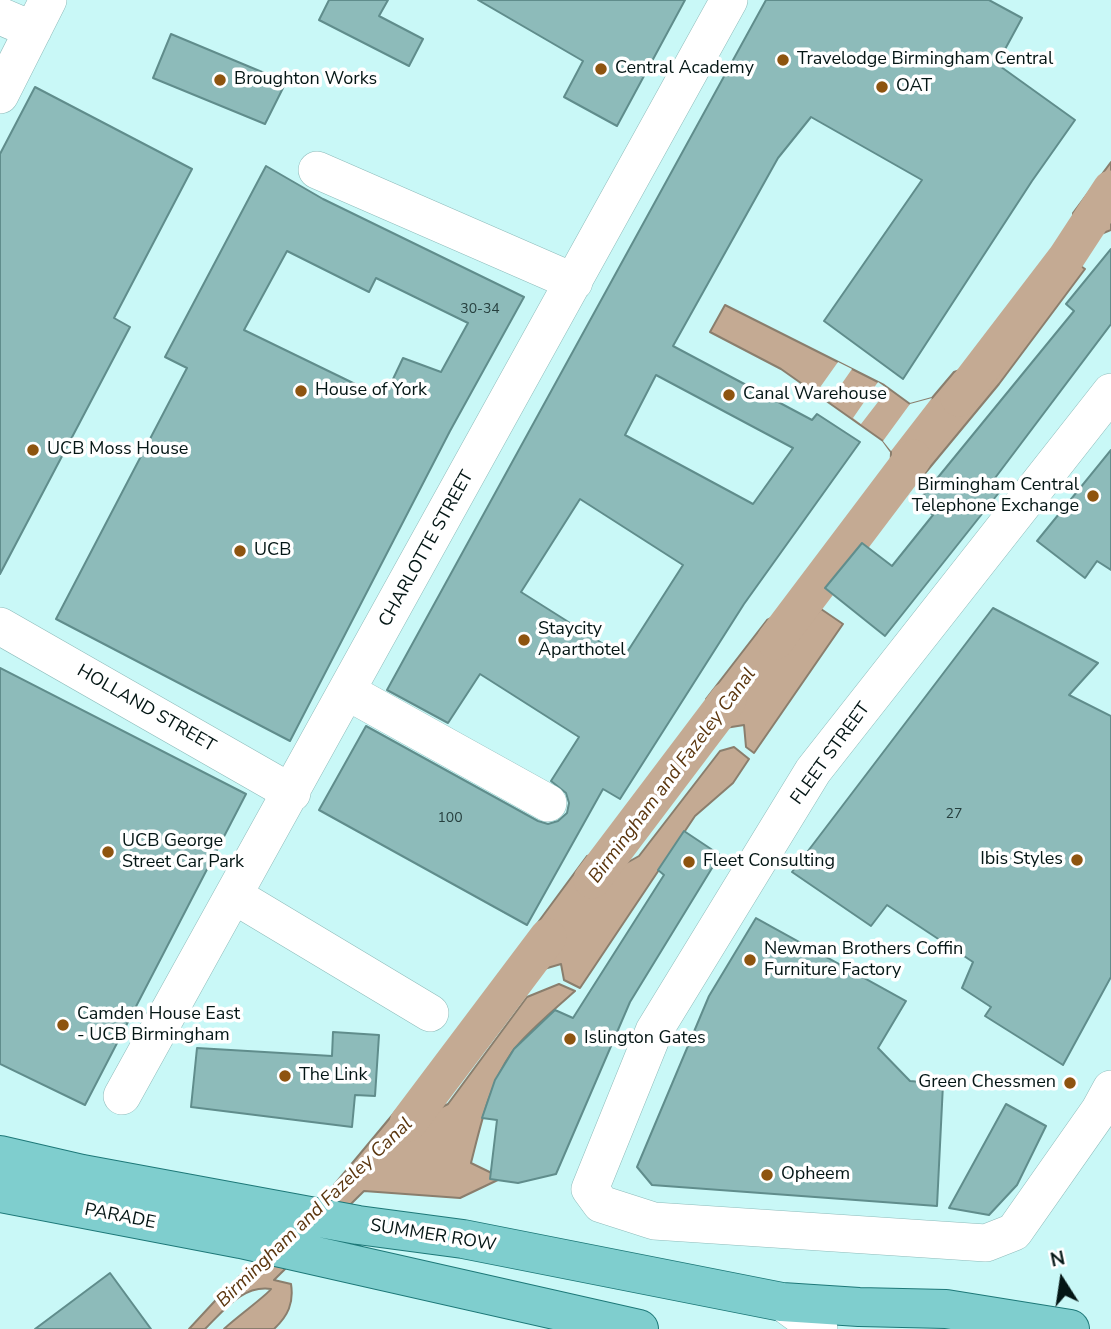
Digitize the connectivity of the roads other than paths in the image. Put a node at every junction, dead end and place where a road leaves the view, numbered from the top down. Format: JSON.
{"nodes":[{"id":1,"x":729,"y":0,"type":"edge"},
{"id":2,"x":27,"y":15,"type":"edge"},
{"id":3,"x":0,"y":94,"type":"edge"},
{"id":4,"x":317,"y":170,"type":"dead end"},
{"id":5,"x":574,"y":282,"type":"junction"},
{"id":6,"x":1111,"y":392,"type":"edge"},
{"id":7,"x":0,"y":626,"type":"edge"},
{"id":8,"x":348,"y":692,"type":"junction"},
{"id":9,"x":292,"y":793,"type":"junction"},
{"id":10,"x":548,"y":803,"type":"dead end"},
{"id":11,"x":235,"y":896,"type":"junction"},
{"id":12,"x":430,"y":1013,"type":"dead end"},
{"id":13,"x":1111,"y":1088,"type":"edge"},
{"id":14,"x":122,"y":1096,"type":"dead end"},
{"id":15,"x":0,"y":1155,"type":"edge"},
{"id":16,"x":82,"y":1174,"type":"joint"},
{"id":17,"x":0,"y":1193,"type":"edge"},
{"id":18,"x":782,"y":1302,"type":"junction"},
{"id":19,"x":526,"y":1304,"type":"junction"},
{"id":20,"x":947,"y":1308,"type":"junction"},
{"id":21,"x":564,"y":1329,"type":"edge"},
{"id":22,"x":639,"y":1329,"type":"edge"},
{"id":23,"x":819,"y":1329,"type":"edge"},
{"id":24,"x":905,"y":1329,"type":"edge"},
{"id":25,"x":1070,"y":1329,"type":"edge"}],
"edges":[{"from":1,"to":5,"type":"street","name":"CHARLOTTE STREET"},
{"from":2,"to":3,"type":"street"},
{"from":4,"to":5,"type":"street"},
{"from":5,"to":8,"type":"street","name":"CHARLOTTE STREET"},
{"from":6,"to":13,"type":"street","name":"FLEET STREET"},
{"from":7,"to":9,"type":"street","name":"HOLLAND STREET"},
{"from":8,"to":9,"type":"street","name":"CHARLOTTE STREET"},
{"from":8,"to":10,"type":"street"},
{"from":9,"to":11,"type":"street","name":"CHARLOTTE STREET"},
{"from":11,"to":12,"type":"street"},
{"from":11,"to":14,"type":"street","name":"CHARLOTTE STREET"},
{"from":15,"to":16,"type":"main road","name":"PARADE"},
{"from":16,"to":18,"type":"main road","name":"SUMMER ROW"},
{"from":17,"to":19,"type":"main road","name":"PARADE"},
{"from":18,"to":20,"type":"main road","name":"SUMMER ROW"},
{"from":18,"to":23,"type":"street","name":"SUMMER ROW"},
{"from":19,"to":21,"type":"street"},
{"from":19,"to":22,"type":"main road"},
{"from":20,"to":24,"type":"street"},
{"from":20,"to":25,"type":"main road","name":"SUMMER ROW"}]}
